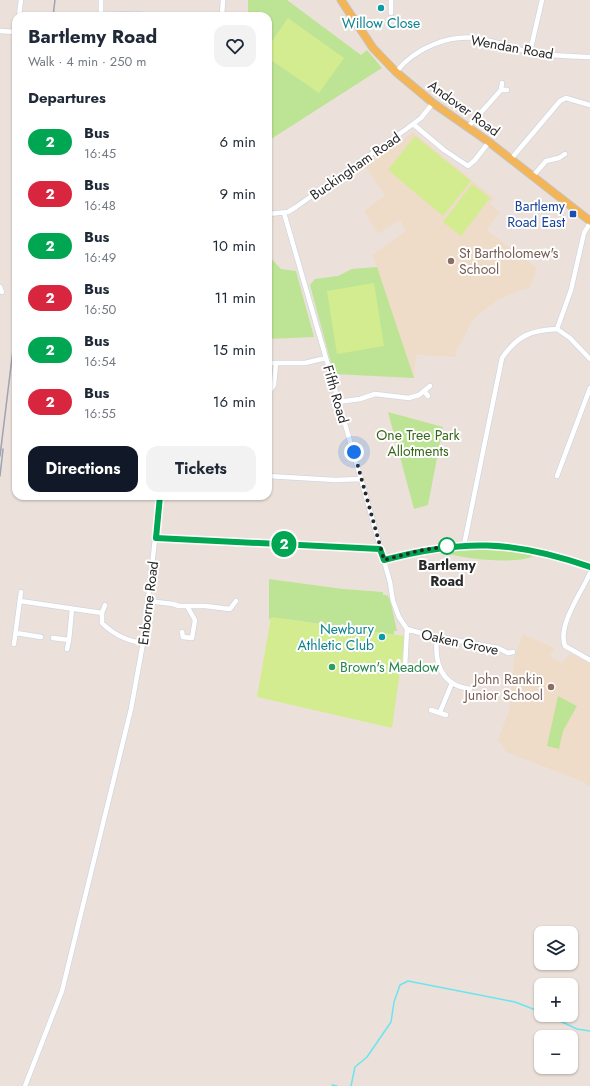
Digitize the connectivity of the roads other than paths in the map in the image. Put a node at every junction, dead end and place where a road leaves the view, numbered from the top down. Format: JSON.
{"nodes":[{"id":1,"x":21,"y":0,"type":"edge"},
{"id":2,"x":102,"y":0,"type":"edge"},
{"id":3,"x":223,"y":0,"type":"edge"},
{"id":4,"x":341,"y":0,"type":"edge"},
{"id":5,"x":390,"y":0,"type":"edge"},
{"id":6,"x":542,"y":0,"type":"edge"},
{"id":7,"x":20,"y":12,"type":"edge"},
{"id":8,"x":102,"y":12,"type":"edge"},
{"id":9,"x":222,"y":12,"type":"edge"},
{"id":10,"x":391,"y":13,"type":"dead end"},
{"id":11,"x":0,"y":30,"type":"edge"},
{"id":12,"x":12,"y":32,"type":"edge"},
{"id":13,"x":530,"y":52,"type":"junction"},
{"id":14,"x":590,"y":57,"type":"edge"},
{"id":15,"x":396,"y":72,"type":"junction"},
{"id":16,"x":502,"y":83,"type":"dead end"},
{"id":17,"x":501,"y":90,"type":"junction"},
{"id":18,"x":507,"y":90,"type":"dead end"},
{"id":19,"x":433,"y":103,"type":"junction"},
{"id":20,"x":590,"y":105,"type":"edge"},
{"id":21,"x":413,"y":124,"type":"junction"},
{"id":22,"x":468,"y":127,"type":"junction"},
{"id":23,"x":489,"y":142,"type":"junction"},
{"id":24,"x":565,"y":154,"type":"dead end"},
{"id":25,"x":511,"y":159,"type":"junction"},
{"id":26,"x":533,"y":176,"type":"junction"},
{"id":27,"x":284,"y":213,"type":"junction"},
{"id":28,"x":272,"y":214,"type":"edge"},
{"id":29,"x":590,"y":222,"type":"edge"},
{"id":30,"x":557,"y":329,"type":"junction"},
{"id":31,"x":326,"y":358,"type":"junction"},
{"id":32,"x":590,"y":360,"type":"edge"},
{"id":33,"x":272,"y":363,"type":"edge"},
{"id":34,"x":276,"y":363,"type":"junction"},
{"id":35,"x":430,"y":386,"type":"dead end"},
{"id":36,"x":272,"y":388,"type":"edge"},
{"id":37,"x":590,"y":388,"type":"edge"},
{"id":38,"x":424,"y":391,"type":"junction"},
{"id":39,"x":428,"y":396,"type":"dead end"},
{"id":40,"x":338,"y":402,"type":"junction"},
{"id":41,"x":272,"y":476,"type":"edge"},
{"id":42,"x":557,"y":476,"type":"dead end"},
{"id":43,"x":361,"y":479,"type":"junction"},
{"id":44,"x":160,"y":500,"type":"edge"},
{"id":45,"x":156,"y":538,"type":"junction"},
{"id":46,"x":464,"y":544,"type":"junction"},
{"id":47,"x":380,"y":549,"type":"junction"},
{"id":48,"x":384,"y":560,"type":"junction"},
{"id":49,"x":590,"y":566,"type":"edge"},
{"id":50,"x":590,"y":573,"type":"edge"},
{"id":51,"x":21,"y":592,"type":"dead end"},
{"id":52,"x":20,"y":601,"type":"junction"},
{"id":53,"x":148,"y":601,"type":"junction"},
{"id":54,"x":236,"y":601,"type":"dead end"},
{"id":55,"x":105,"y":605,"type":"dead end"},
{"id":56,"x":187,"y":606,"type":"junction"},
{"id":57,"x":72,"y":609,"type":"junction"},
{"id":58,"x":102,"y":613,"type":"junction"},
{"id":59,"x":407,"y":629,"type":"junction"},
{"id":60,"x":182,"y":632,"type":"dead end"},
{"id":61,"x":16,"y":633,"type":"junction"},
{"id":62,"x":40,"y":637,"type":"dead end"},
{"id":63,"x":437,"y":637,"type":"junction"},
{"id":64,"x":53,"y":638,"type":"dead end"},
{"id":65,"x":69,"y":640,"type":"junction"},
{"id":66,"x":143,"y":643,"type":"junction"},
{"id":67,"x":14,"y":644,"type":"dead end"},
{"id":68,"x":67,"y":649,"type":"dead end"},
{"id":69,"x":513,"y":652,"type":"dead end"},
{"id":70,"x":590,"y":660,"type":"edge"},
{"id":71,"x":405,"y":667,"type":"dead end"},
{"id":72,"x":452,"y":683,"type":"junction"},
{"id":73,"x":470,"y":689,"type":"dead end"},
{"id":74,"x":431,"y":710,"type":"dead end"},
{"id":75,"x":440,"y":712,"type":"junction"},
{"id":76,"x":446,"y":715,"type":"dead end"},
{"id":77,"x":24,"y":1086,"type":"edge"}],
"edges":[{"from":1,"to":7,"type":"street"},
{"from":2,"to":8,"type":"street"},
{"from":3,"to":9,"type":"street"},
{"from":4,"to":15,"type":"main road","name":"Andover Road"},
{"from":5,"to":10,"type":"street"},
{"from":6,"to":13,"type":"street"},
{"from":11,"to":12,"type":"street"},
{"from":13,"to":14,"type":"street","name":"Wendan Road"},
{"from":13,"to":15,"type":"street","name":"Wendan Road"},
{"from":15,"to":19,"type":"main road","name":"Andover Road"},
{"from":16,"to":17,"type":"street"},
{"from":17,"to":18,"type":"street"},
{"from":17,"to":22,"type":"street"},
{"from":19,"to":21,"type":"street","name":"Buckingham Road"},
{"from":19,"to":22,"type":"main road","name":"Andover Road"},
{"from":20,"to":25,"type":"street"},
{"from":21,"to":23,"type":"street"},
{"from":21,"to":27,"type":"street","name":"Buckingham Road"},
{"from":22,"to":23,"type":"main road","name":"Andover Road"},
{"from":23,"to":25,"type":"main road","name":"Andover Road"},
{"from":24,"to":26,"type":"street"},
{"from":25,"to":26,"type":"main road","name":"Andover Road"},
{"from":26,"to":29,"type":"main road","name":"Andover Road"},
{"from":27,"to":28,"type":"street","name":"Buckingham Road"},
{"from":27,"to":31,"type":"street","name":"Fifth Road"},
{"from":29,"to":30,"type":"street"},
{"from":30,"to":32,"type":"street"},
{"from":30,"to":46,"type":"street"},
{"from":31,"to":34,"type":"street"},
{"from":31,"to":40,"type":"street","name":"Fifth Road"},
{"from":33,"to":34,"type":"street"},
{"from":34,"to":36,"type":"street"},
{"from":35,"to":38,"type":"street"},
{"from":37,"to":42,"type":"street"},
{"from":38,"to":39,"type":"street"},
{"from":38,"to":40,"type":"street"},
{"from":40,"to":43,"type":"street","name":"Fifth Road"},
{"from":41,"to":43,"type":"street"},
{"from":43,"to":47,"type":"street","name":"Fifth Road"},
{"from":44,"to":45,"type":"street","name":"Enborne Road"},
{"from":45,"to":47,"type":"street"},
{"from":45,"to":53,"type":"street","name":"Enborne Road"},
{"from":46,"to":48,"type":"street"},
{"from":46,"to":49,"type":"street"},
{"from":47,"to":48,"type":"street","name":"Fifth Road"},
{"from":48,"to":59,"type":"street","name":"Fifth Road"},
{"from":50,"to":70,"type":"street"},
{"from":51,"to":52,"type":"street"},
{"from":52,"to":57,"type":"street"},
{"from":52,"to":61,"type":"street"},
{"from":53,"to":56,"type":"street"},
{"from":53,"to":66,"type":"street","name":"Enborne Road"},
{"from":54,"to":56,"type":"street"},
{"from":55,"to":58,"type":"street"},
{"from":56,"to":60,"type":"street"},
{"from":57,"to":58,"type":"street"},
{"from":57,"to":65,"type":"street"},
{"from":58,"to":66,"type":"street"},
{"from":59,"to":63,"type":"street","name":"Oaken Grove"},
{"from":59,"to":71,"type":"street"},
{"from":61,"to":62,"type":"street"},
{"from":61,"to":67,"type":"street"},
{"from":63,"to":69,"type":"street","name":"Oaken Grove"},
{"from":63,"to":72,"type":"street"},
{"from":64,"to":65,"type":"street"},
{"from":65,"to":68,"type":"street"},
{"from":66,"to":77,"type":"street","name":"Enborne Road"},
{"from":72,"to":73,"type":"street"},
{"from":72,"to":75,"type":"street"},
{"from":74,"to":75,"type":"street"},
{"from":75,"to":76,"type":"street"}]}
